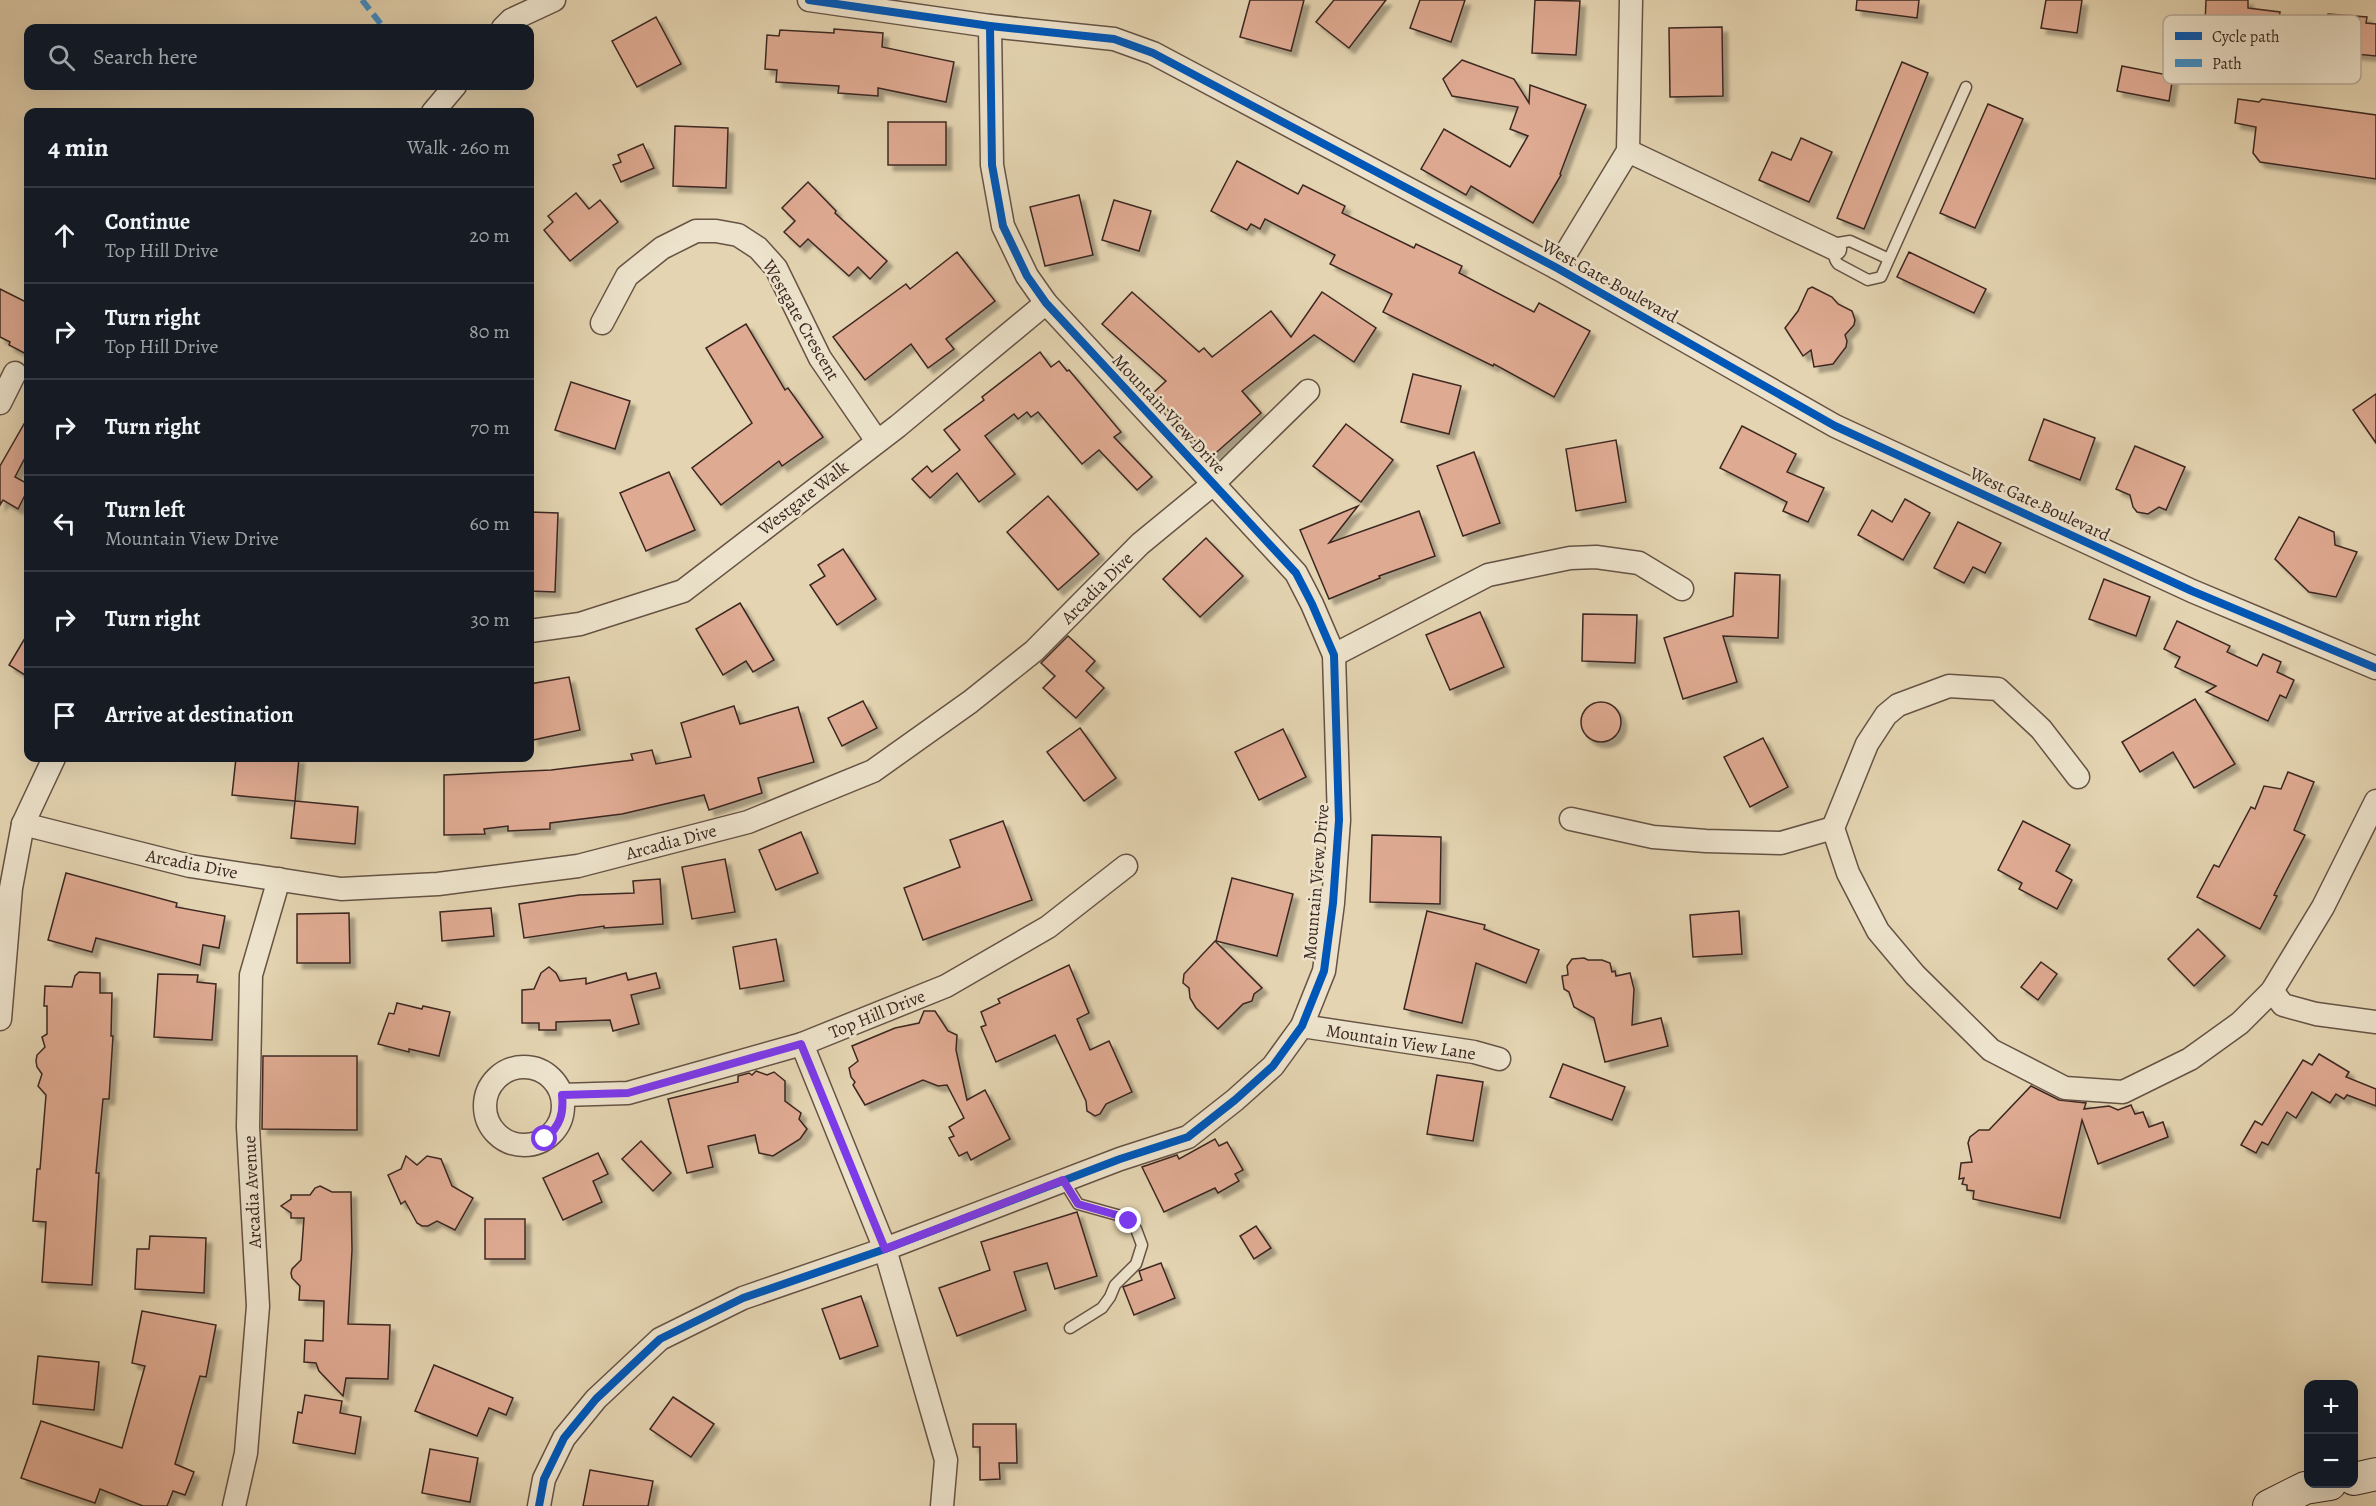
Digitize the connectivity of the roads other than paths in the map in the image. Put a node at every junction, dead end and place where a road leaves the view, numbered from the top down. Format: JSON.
{"nodes":[{"id":1,"x":554,"y":0,"type":"edge"},
{"id":2,"x":809,"y":0,"type":"edge"},
{"id":3,"x":1630,"y":0,"type":"edge"},
{"id":4,"x":507,"y":24,"type":"edge"},
{"id":5,"x":990,"y":26,"type":"junction"},
{"id":6,"x":1966,"y":87,"type":"dead end"},
{"id":7,"x":452,"y":90,"type":"edge"},
{"id":8,"x":436,"y":108,"type":"edge"},
{"id":9,"x":1628,"y":151,"type":"junction"},
{"id":10,"x":1835,"y":249,"type":"junction"},
{"id":11,"x":1889,"y":260,"type":"junction"},
{"id":12,"x":1557,"y":268,"type":"junction"},
{"id":13,"x":1046,"y":303,"type":"junction"},
{"id":14,"x":602,"y":323,"type":"dead end"},
{"id":15,"x":15,"y":373,"type":"dead end"},
{"id":16,"x":1308,"y":390,"type":"dead end"},
{"id":17,"x":0,"y":404,"type":"edge"},
{"id":18,"x":877,"y":441,"type":"junction"},
{"id":19,"x":1213,"y":484,"type":"junction"},
{"id":20,"x":1682,"y":589,"type":"dead end"},
{"id":21,"x":534,"y":630,"type":"edge"},
{"id":22,"x":1334,"y":655,"type":"junction"},
{"id":23,"x":2376,"y":668,"type":"edge"},
{"id":24,"x":52,"y":762,"type":"edge"},
{"id":25,"x":2078,"y":777,"type":"dead end"},
{"id":26,"x":2376,"y":801,"type":"edge"},
{"id":27,"x":1571,"y":819,"type":"dead end"},
{"id":28,"x":23,"y":824,"type":"junction"},
{"id":29,"x":1833,"y":828,"type":"junction"},
{"id":30,"x":1126,"y":866,"type":"dead end"},
{"id":31,"x":279,"y":879,"type":"junction"},
{"id":32,"x":2272,"y":991,"type":"junction"},
{"id":33,"x":0,"y":1019,"type":"edge"},
{"id":34,"x":2376,"y":1022,"type":"edge"},
{"id":35,"x":1302,"y":1026,"type":"junction"},
{"id":36,"x":801,"y":1044,"type":"junction"},
{"id":37,"x":1499,"y":1059,"type":"dead end"},
{"id":38,"x":562,"y":1095,"type":"dead end"},
{"id":39,"x":1063,"y":1180,"type":"junction"},
{"id":40,"x":885,"y":1249,"type":"junction"},
{"id":41,"x":1070,"y":1328,"type":"dead end"},
{"id":42,"x":2376,"y":1474,"type":"edge"},
{"id":43,"x":2358,"y":1478,"type":"edge"},
{"id":44,"x":2305,"y":1488,"type":"edge"},
{"id":45,"x":234,"y":1506,"type":"edge"},
{"id":46,"x":539,"y":1506,"type":"edge"},
{"id":47,"x":942,"y":1506,"type":"edge"},
{"id":48,"x":2270,"y":1506,"type":"edge"}],
"edges":[{"from":1,"to":4,"type":"street"},
{"from":2,"to":5,"type":"street","name":"West Gate Boulevard"},
{"from":3,"to":9,"type":"street"},
{"from":5,"to":12,"type":"street","name":"West Gate Boulevard"},
{"from":5,"to":13,"type":"street","name":"Mountain View Drive"},
{"from":6,"to":11,"type":"lane"},
{"from":7,"to":8,"type":"street"},
{"from":9,"to":10,"type":"street"},
{"from":9,"to":12,"type":"street"},
{"from":10,"to":11,"type":"lane"},
{"from":10,"to":11,"type":"lane"},
{"from":12,"to":23,"type":"street","name":"West Gate Boulevard"},
{"from":13,"to":18,"type":"street","name":"Westgate Walk"},
{"from":13,"to":19,"type":"street","name":"Mountain View Drive"},
{"from":14,"to":18,"type":"street","name":"Westgate Crescent"},
{"from":15,"to":17,"type":"street"},
{"from":16,"to":19,"type":"street","name":"Arcadia Dive"},
{"from":18,"to":21,"type":"street","name":"Westgate Walk"},
{"from":19,"to":22,"type":"street","name":"Mountain View Drive"},
{"from":19,"to":31,"type":"street","name":"Arcadia Dive"},
{"from":20,"to":22,"type":"street"},
{"from":22,"to":35,"type":"street","name":"Mountain View Drive"},
{"from":24,"to":28,"type":"street"},
{"from":25,"to":29,"type":"street"},
{"from":26,"to":32,"type":"street"},
{"from":27,"to":29,"type":"street"},
{"from":28,"to":31,"type":"street","name":"Arcadia Dive"},
{"from":28,"to":33,"type":"street"},
{"from":29,"to":32,"type":"street"},
{"from":30,"to":36,"type":"street","name":"Top Hill Drive"},
{"from":31,"to":45,"type":"street","name":"Arcadia Avenue"},
{"from":32,"to":34,"type":"street"},
{"from":35,"to":37,"type":"street","name":"Mountain View Lane"},
{"from":35,"to":39,"type":"street","name":"Mountain View Drive"},
{"from":36,"to":38,"type":"street","name":"Top Hill Drive"},
{"from":36,"to":40,"type":"street"},
{"from":39,"to":40,"type":"street","name":"Mountain View Drive"},
{"from":39,"to":41,"type":"lane"},
{"from":40,"to":46,"type":"street","name":"Mountain View Drive"},
{"from":40,"to":47,"type":"street"},
{"from":42,"to":43,"type":"main road"},
{"from":44,"to":48,"type":"main road"}]}
